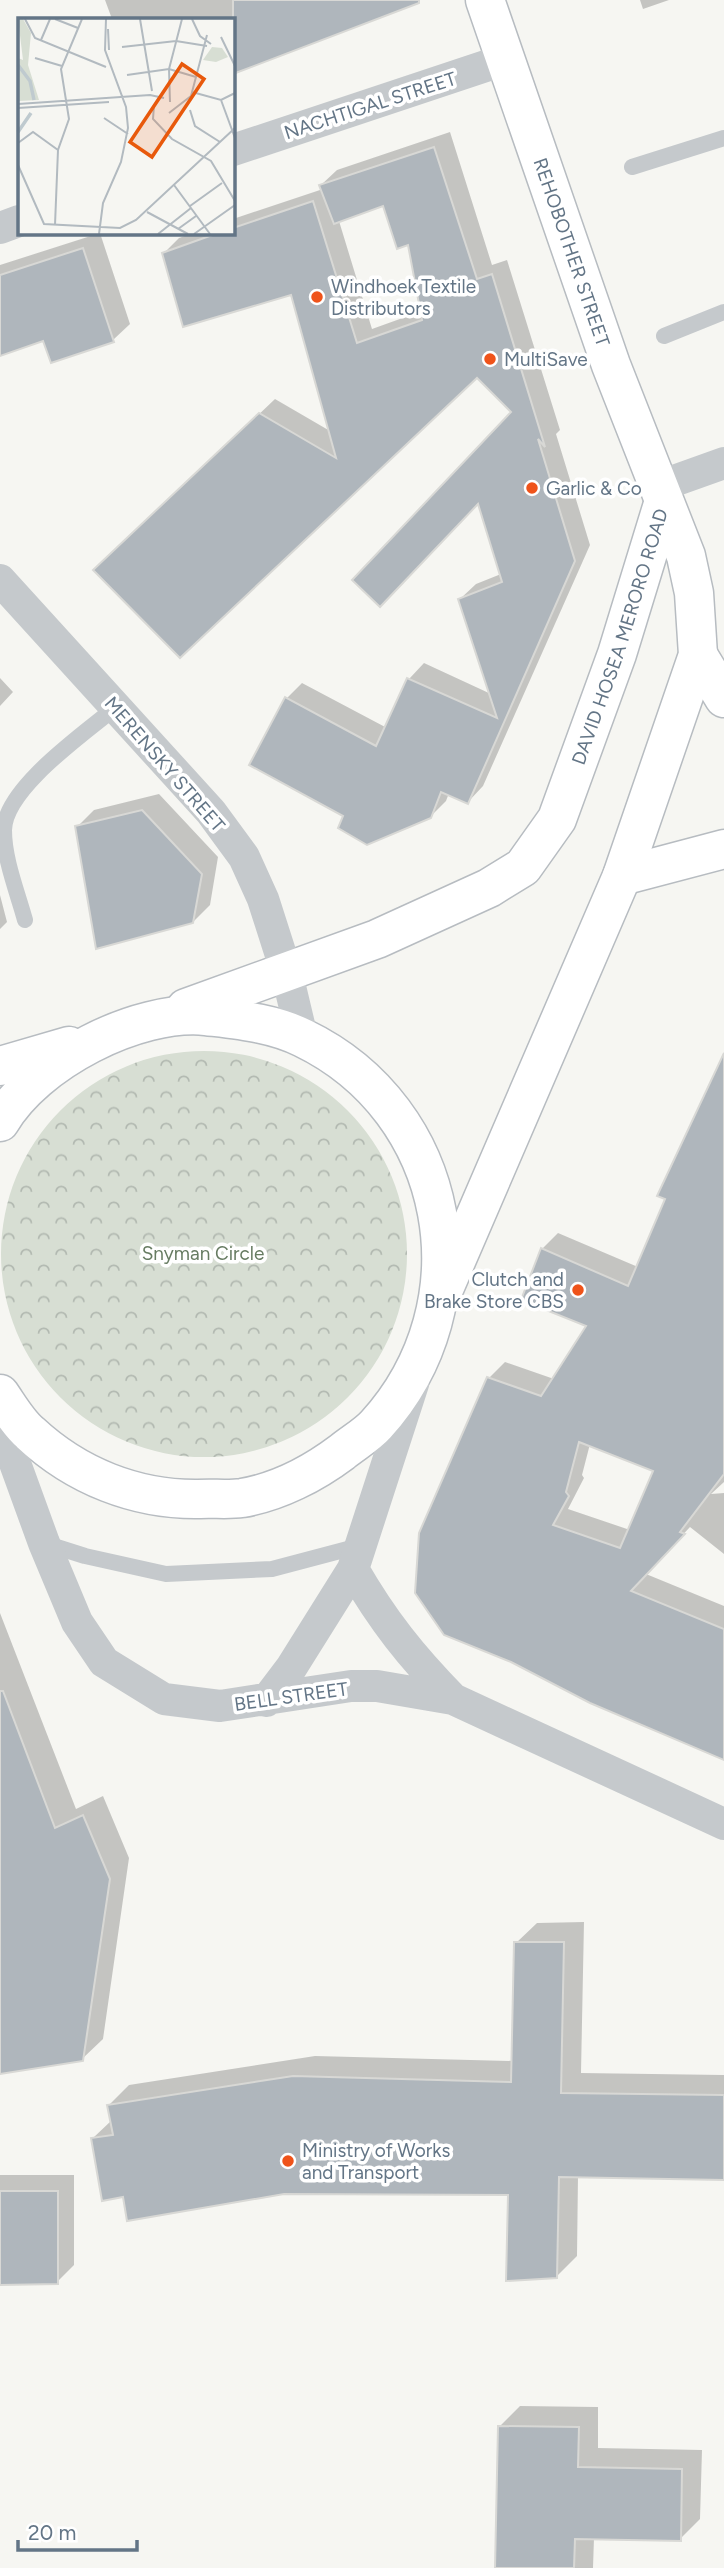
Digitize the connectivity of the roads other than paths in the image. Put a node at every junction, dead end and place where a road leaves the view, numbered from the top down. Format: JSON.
{"nodes":[{"id":1,"x":485,"y":0,"type":"edge"},
{"id":2,"x":507,"y":59,"type":"junction"},
{"id":3,"x":724,"y":138,"type":"edge"},
{"id":4,"x":234,"y":150,"type":"edge"},
{"id":5,"x":632,"y":167,"type":"dead end"},
{"id":6,"x":18,"y":221,"type":"edge"},
{"id":7,"x":0,"y":228,"type":"edge"},
{"id":8,"x":724,"y":312,"type":"edge"},
{"id":9,"x":664,"y":335,"type":"dead end"},
{"id":10,"x":724,"y":463,"type":"edge"},
{"id":11,"x":660,"y":495,"type":"junction"},
{"id":12,"x":0,"y":580,"type":"edge"},
{"id":13,"x":698,"y":655,"type":"junction"},
{"id":14,"x":724,"y":698,"type":"edge"},
{"id":15,"x":116,"y":707,"type":"junction"},
{"id":16,"x":724,"y":849,"type":"edge"},
{"id":17,"x":622,"y":876,"type":"junction"},
{"id":18,"x":25,"y":920,"type":"dead end"},
{"id":19,"x":288,"y":974,"type":"junction"},
{"id":20,"x":149,"y":1021,"type":"junction"},
{"id":21,"x":100,"y":1037,"type":"junction"},
{"id":22,"x":302,"y":1037,"type":"junction"},
{"id":23,"x":0,"y":1066,"type":"edge"},
{"id":24,"x":0,"y":1122,"type":"edge"},
{"id":25,"x":440,"y":1298,"type":"junction"},
{"id":26,"x":419,"y":1362,"type":"junction"},
{"id":27,"x":0,"y":1394,"type":"edge"},
{"id":28,"x":0,"y":1422,"type":"edge"},
{"id":29,"x":44,"y":1543,"type":"junction"},
{"id":30,"x":356,"y":1558,"type":"junction"},
{"id":31,"x":453,"y":1699,"type":"junction"},
{"id":32,"x":266,"y":1701,"type":"junction"},
{"id":33,"x":724,"y":1824,"type":"edge"}],
"edges":[{"from":1,"to":2,"type":"main road","name":"REHOBOTHER STREET"},
{"from":2,"to":4,"type":"street","name":"NACHTIGAL STREET"},
{"from":2,"to":11,"type":"main road","name":"REHOBOTHER STREET"},
{"from":3,"to":5,"type":"lane"},
{"from":6,"to":7,"type":"street"},
{"from":8,"to":9,"type":"lane"},
{"from":10,"to":11,"type":"street"},
{"from":11,"to":13,"type":"main road","name":"DAVID HOSEA MERORO ROAD"},
{"from":11,"to":19,"type":"main road","name":"DAVID HOSEA MERORO ROAD"},
{"from":12,"to":15,"type":"street","name":"MERENSKY STREET"},
{"from":13,"to":14,"type":"main road"},
{"from":13,"to":17,"type":"main road","name":"DAVID HOSEA MERORO ROAD"},
{"from":15,"to":18,"type":"lane"},
{"from":15,"to":19,"type":"street","name":"MERENSKY STREET"},
{"from":16,"to":17,"type":"main road"},
{"from":17,"to":25,"type":"main road","name":"DAVID HOSEA MERORO ROAD"},
{"from":19,"to":20,"type":"main road","name":"DAVID HOSEA MERORO ROAD"},
{"from":19,"to":22,"type":"street","name":"MERENSKY STREET"},
{"from":20,"to":21,"type":"main road"},
{"from":20,"to":22,"type":"main road"},
{"from":21,"to":23,"type":"main road"},
{"from":21,"to":24,"type":"main road"},
{"from":22,"to":25,"type":"main road"},
{"from":25,"to":26,"type":"main road"},
{"from":26,"to":27,"type":"main road"},
{"from":26,"to":30,"type":"street"},
{"from":28,"to":29,"type":"street","name":"BELL STREET"},
{"from":29,"to":30,"type":"lane"},
{"from":29,"to":32,"type":"street","name":"BELL STREET"},
{"from":30,"to":31,"type":"street"},
{"from":30,"to":32,"type":"street"},
{"from":31,"to":32,"type":"street","name":"BELL STREET"},
{"from":31,"to":33,"type":"street","name":"BELL STREET"}]}
